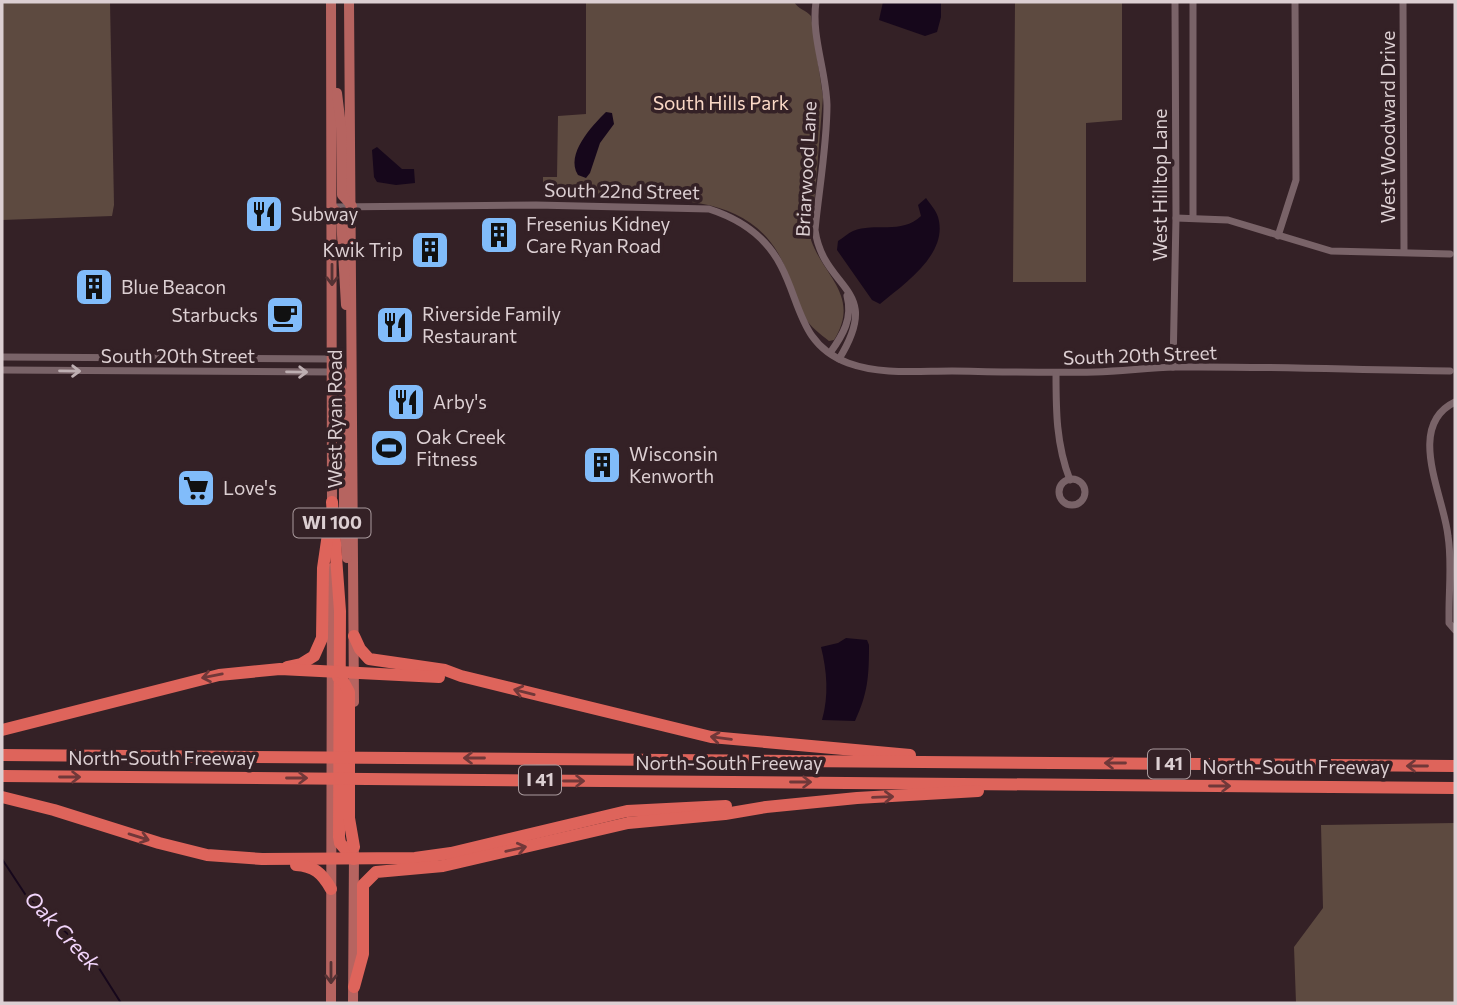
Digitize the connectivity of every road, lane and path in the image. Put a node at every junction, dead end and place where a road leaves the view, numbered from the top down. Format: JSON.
{"nodes":[{"id":1,"x":331,"y":2,"type":"edge"},
{"id":2,"x":343,"y":2,"type":"edge"},
{"id":3,"x":349,"y":2,"type":"edge"},
{"id":4,"x":816,"y":2,"type":"edge"},
{"id":5,"x":1175,"y":2,"type":"edge"},
{"id":6,"x":1193,"y":2,"type":"edge"},
{"id":7,"x":1296,"y":2,"type":"edge"},
{"id":8,"x":1403,"y":2,"type":"edge"},
{"id":9,"x":331,"y":63,"type":"junction"},
{"id":10,"x":350,"y":69,"type":"junction"},
{"id":11,"x":352,"y":206,"type":"junction"},
{"id":12,"x":332,"y":207,"type":"junction"},
{"id":13,"x":1176,"y":218,"type":"junction"},
{"id":14,"x":1193,"y":218,"type":"junction"},
{"id":15,"x":1278,"y":236,"type":"junction"},
{"id":16,"x":1404,"y":252,"type":"junction"},
{"id":17,"x":1450,"y":254,"type":"dead end"},
{"id":18,"x":352,"y":331,"type":"junction"},
{"id":19,"x":2,"y":356,"type":"edge"},
{"id":20,"x":835,"y":356,"type":"junction"},
{"id":21,"x":332,"y":359,"type":"junction"},
{"id":22,"x":1173,"y":368,"type":"junction"},
{"id":23,"x":2,"y":370,"type":"edge"},
{"id":24,"x":342,"y":370,"type":"junction"},
{"id":25,"x":1450,"y":371,"type":"dead end"},
{"id":26,"x":1056,"y":373,"type":"junction"},
{"id":27,"x":1455,"y":402,"type":"edge"},
{"id":28,"x":1070,"y":480,"type":"dead end"},
{"id":29,"x":332,"y":502,"type":"junction"},
{"id":30,"x":1454,"y":630,"type":"edge"},
{"id":31,"x":354,"y":636,"type":"junction"},
{"id":32,"x":280,"y":669,"type":"junction"},
{"id":33,"x":354,"y":673,"type":"junction"},
{"id":34,"x":337,"y":675,"type":"junction"},
{"id":35,"x":461,"y":676,"type":"junction"},
{"id":36,"x":5,"y":730,"type":"edge"},
{"id":37,"x":343,"y":735,"type":"junction"},
{"id":38,"x":2,"y":755,"type":"edge"},
{"id":39,"x":959,"y":762,"type":"junction"},
{"id":40,"x":1455,"y":766,"type":"edge"},
{"id":41,"x":2,"y":776,"type":"edge"},
{"id":42,"x":1078,"y":785,"type":"junction"},
{"id":43,"x":1455,"y":788,"type":"edge"},
{"id":44,"x":343,"y":794,"type":"junction"},
{"id":45,"x":2,"y":798,"type":"edge"},
{"id":46,"x":766,"y":807,"type":"junction"},
{"id":47,"x":354,"y":853,"type":"junction"},
{"id":48,"x":219,"y":856,"type":"junction"},
{"id":49,"x":330,"y":859,"type":"junction"},
{"id":50,"x":331,"y":889,"type":"junction"},
{"id":51,"x":354,"y":987,"type":"junction"},
{"id":52,"x":331,"y":1003,"type":"edge"},
{"id":53,"x":353,"y":1003,"type":"edge"}],
"edges":[{"from":1,"to":9,"type":"main road","name":"West Ryan Road"},
{"from":2,"to":10,"type":"main road"},
{"from":3,"to":10,"type":"main road","name":"West Ryan Road","number":"WI 100"},
{"from":4,"to":20,"type":"street","name":"Briarwood Lane"},
{"from":5,"to":13,"type":"street","name":"West Hilltop Lane"},
{"from":6,"to":14,"type":"street","name":"West Hilltop Lane"},
{"from":7,"to":15,"type":"street"},
{"from":8,"to":16,"type":"street","name":"West Woodward Drive"},
{"from":9,"to":11,"type":"main road"},
{"from":9,"to":12,"type":"main road","name":"West Ryan Road"},
{"from":10,"to":11,"type":"main road","name":"West Ryan Road","number":"WI 100"},
{"from":11,"to":12,"type":"street","name":"South 22nd Street"},
{"from":11,"to":18,"type":"main road","name":"West Ryan Road","number":"WI 100"},
{"from":11,"to":20,"type":"street","name":"South 22nd Street"},
{"from":12,"to":18,"type":"main road"},
{"from":12,"to":21,"type":"main road","name":"West Ryan Road","one_way":true},
{"from":13,"to":14,"type":"street"},
{"from":13,"to":22,"type":"street","name":"West Hilltop Lane"},
{"from":14,"to":15,"type":"street"},
{"from":15,"to":16,"type":"street"},
{"from":16,"to":17,"type":"street"},
{"from":18,"to":24,"type":"main road","name":"West Ryan Road","number":"WI 100"},
{"from":19,"to":21,"type":"street","name":"South 20th Street"},
{"from":20,"to":26,"type":"street","name":"South 20th Street"},
{"from":21,"to":24,"type":"main road"},
{"from":22,"to":25,"type":"street","name":"South 20th Street"},
{"from":22,"to":26,"type":"street","name":"South 20th Street"},
{"from":23,"to":24,"type":"street","name":"South 20th Street","one_way":true},
{"from":24,"to":29,"type":"main road","name":"West Ryan Road","number":"WI 100"},
{"from":24,"to":31,"type":"main road","name":"West Ryan Road","number":"WI 100"},
{"from":26,"to":28,"type":"street"},
{"from":27,"to":30,"type":"street"},
{"from":29,"to":32,"type":"highway"},
{"from":29,"to":34,"type":"highway"},
{"from":31,"to":33,"type":"main road","name":"West Ryan Road","number":"WI 100"},
{"from":31,"to":35,"type":"highway"},
{"from":32,"to":34,"type":"highway"},
{"from":32,"to":36,"type":"highway","one_way":true},
{"from":33,"to":34,"type":"highway"},
{"from":33,"to":35,"type":"highway"},
{"from":33,"to":37,"type":"main road","name":"West Ryan Road","number":"WI 100"},
{"from":34,"to":37,"type":"main road","name":"West Ryan Road","number":"WI 100"},
{"from":34,"to":37,"type":"highway"},
{"from":39,"to":35,"type":"highway","one_way":true},
{"from":37,"to":44,"type":"highway"},
{"from":37,"to":44,"type":"main road","name":"West Ryan Road","number":"WI 100"},
{"from":39,"to":38,"type":"highway","name":"North-South Freeway","number":"I 41","one_way":true},
{"from":40,"to":39,"type":"highway","name":"North-South Freeway","number":"I 41","one_way":true},
{"from":41,"to":42,"type":"highway","name":"North-South Freeway","number":"I 41","one_way":true},
{"from":42,"to":43,"type":"highway","name":"North-South Freeway","number":"I 41","one_way":true},
{"from":46,"to":42,"type":"highway","one_way":true},
{"from":44,"to":47,"type":"highway"},
{"from":44,"to":49,"type":"main road","name":"West Ryan Road","number":"WI 100"},
{"from":45,"to":48,"type":"highway","one_way":true},
{"from":46,"to":47,"type":"highway"},
{"from":51,"to":46,"type":"highway","one_way":true},
{"from":47,"to":49,"type":"highway"},
{"from":47,"to":51,"type":"main road"},
{"from":48,"to":49,"type":"highway"},
{"from":48,"to":50,"type":"highway"},
{"from":49,"to":50,"type":"main road","name":"West Ryan Road","number":"WI 100"},
{"from":50,"to":52,"type":"main road","name":"West Ryan Road","number":"WI 100","one_way":true},
{"from":51,"to":53,"type":"main road"}]}
